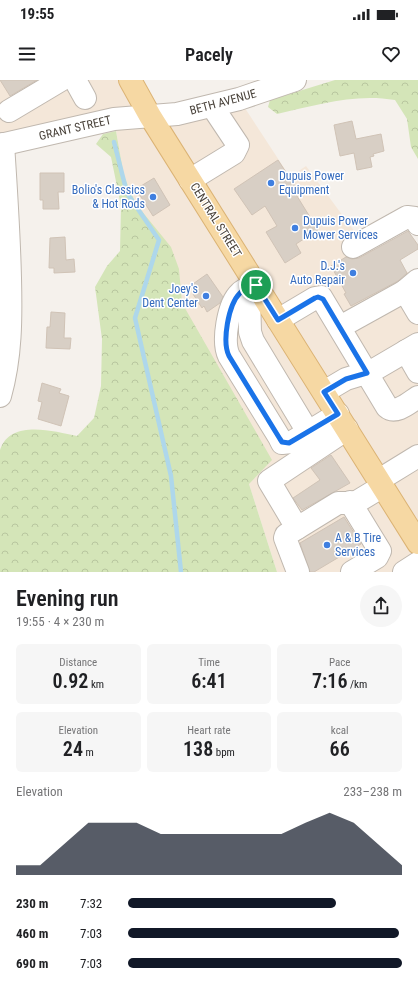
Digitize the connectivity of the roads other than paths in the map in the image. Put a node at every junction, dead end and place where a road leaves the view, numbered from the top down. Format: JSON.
{"nodes":[{"id":1,"x":61,"y":80,"type":"edge"},
{"id":2,"x":130,"y":80,"type":"edge"},
{"id":3,"x":295,"y":80,"type":"edge"},
{"id":4,"x":251,"y":87,"type":"edge"},
{"id":5,"x":5,"y":106,"type":"edge"},
{"id":6,"x":212,"y":106,"type":"junction"},
{"id":7,"x":150,"y":116,"type":"junction"},
{"id":8,"x":9,"y":143,"type":"edge"},
{"id":9,"x":190,"y":180,"type":"junction"},
{"id":10,"x":418,"y":224,"type":"edge"},
{"id":11,"x":353,"y":247,"type":"dead end"},
{"id":12,"x":256,"y":285,"type":"junction"},
{"id":13,"x":411,"y":286,"type":"edge"},
{"id":14,"x":418,"y":313,"type":"edge"},
{"id":15,"x":278,"y":320,"type":"junction"},
{"id":16,"x":340,"y":327,"type":"junction"},
{"id":17,"x":412,"y":348,"type":"edge"},
{"id":18,"x":418,"y":372,"type":"edge"},
{"id":19,"x":367,"y":373,"type":"junction"},
{"id":20,"x":324,"y":392,"type":"junction"},
{"id":21,"x":0,"y":396,"type":"edge"},
{"id":22,"x":418,"y":397,"type":"edge"},
{"id":23,"x":342,"y":421,"type":"junction"},
{"id":24,"x":308,"y":432,"type":"junction"},
{"id":25,"x":418,"y":456,"type":"edge"},
{"id":26,"x":381,"y":483,"type":"junction"},
{"id":27,"x":350,"y":502,"type":"junction"},
{"id":28,"x":297,"y":528,"type":"junction"},
{"id":29,"x":418,"y":543,"type":"edge"},
{"id":30,"x":418,"y":563,"type":"edge"},
{"id":31,"x":298,"y":572,"type":"edge"},
{"id":32,"x":352,"y":572,"type":"edge"},
{"id":33,"x":404,"y":572,"type":"edge"}],
"edges":[{"from":1,"to":5,"type":"street"},
{"from":2,"to":7,"type":"main road","name":"CENTRAL STREET"},
{"from":3,"to":4,"type":"street","name":"BETH AVENUE"},
{"from":4,"to":6,"type":"street","name":"BETH AVENUE"},
{"from":5,"to":8,"type":"street"},
{"from":6,"to":7,"type":"street","name":"BETH AVENUE"},
{"from":6,"to":9,"type":"street"},
{"from":7,"to":8,"type":"street","name":"GRANT STREET"},
{"from":7,"to":9,"type":"main road","name":"CENTRAL STREET"},
{"from":8,"to":21,"type":"street"},
{"from":9,"to":12,"type":"main road","name":"CENTRAL STREET"},
{"from":10,"to":11,"type":"street"},
{"from":12,"to":15,"type":"main road","name":"CENTRAL STREET"},
{"from":12,"to":24,"type":"street"},
{"from":12,"to":24,"type":"street"},
{"from":13,"to":14,"type":"street"},
{"from":13,"to":16,"type":"street"},
{"from":15,"to":16,"type":"street"},
{"from":15,"to":20,"type":"main road","name":"CENTRAL STREET"},
{"from":16,"to":19,"type":"street"},
{"from":17,"to":18,"type":"street"},
{"from":17,"to":19,"type":"street"},
{"from":19,"to":20,"type":"street"},
{"from":19,"to":22,"type":"street"},
{"from":20,"to":23,"type":"main road","name":"CENTRAL STREET"},
{"from":23,"to":24,"type":"street"},
{"from":23,"to":26,"type":"main road","name":"CENTRAL STREET"},
{"from":23,"to":28,"type":"street"},
{"from":25,"to":26,"type":"street"},
{"from":26,"to":27,"type":"street"},
{"from":26,"to":29,"type":"main road","name":"CENTRAL STREET"},
{"from":27,"to":28,"type":"street"},
{"from":27,"to":32,"type":"street"},
{"from":28,"to":31,"type":"street"},
{"from":30,"to":33,"type":"street"}]}
